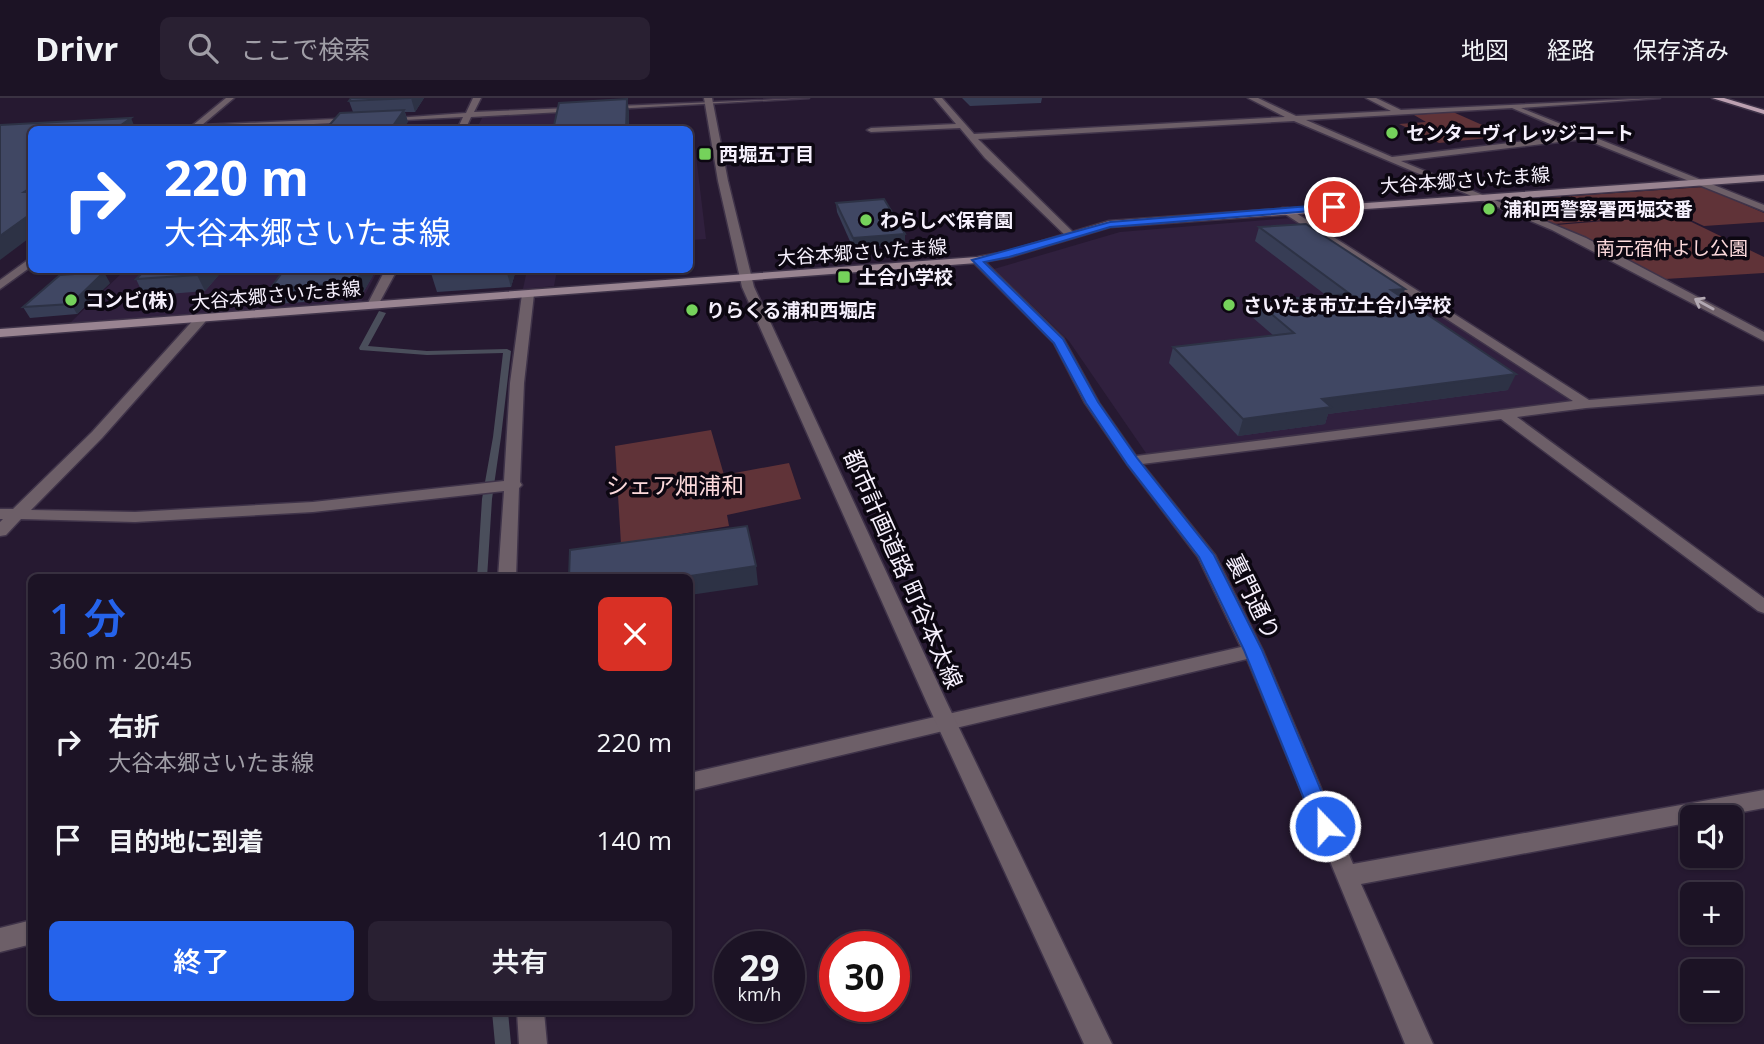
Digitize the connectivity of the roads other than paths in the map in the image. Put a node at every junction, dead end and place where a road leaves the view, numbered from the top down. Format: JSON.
{"nodes":[{"id":1,"x":230,"y":98,"type":"edge"},
{"id":2,"x":477,"y":98,"type":"edge"},
{"id":3,"x":805,"y":98,"type":"edge"},
{"id":4,"x":938,"y":98,"type":"edge"},
{"id":5,"x":1252,"y":98,"type":"edge"},
{"id":6,"x":1370,"y":98,"type":"edge"},
{"id":7,"x":1489,"y":98,"type":"edge"},
{"id":8,"x":1656,"y":98,"type":"edge"},
{"id":9,"x":1716,"y":98,"type":"edge"},
{"id":10,"x":709,"y":100,"type":"edge"},
{"id":11,"x":1509,"y":106,"type":"junction"},
{"id":12,"x":1762,"y":111,"type":"edge"},
{"id":13,"x":1401,"y":112,"type":"junction"},
{"id":14,"x":468,"y":114,"type":"junction"},
{"id":15,"x":1293,"y":118,"type":"junction"},
{"id":16,"x":196,"y":126,"type":"edge"},
{"id":17,"x":247,"y":126,"type":"edge"},
{"id":18,"x":463,"y":126,"type":"edge"},
{"id":19,"x":961,"y":126,"type":"junction"},
{"id":20,"x":871,"y":130,"type":"dead end"},
{"id":21,"x":1586,"y":136,"type":"junction"},
{"id":22,"x":970,"y":137,"type":"junction"},
{"id":23,"x":1390,"y":160,"type":"junction"},
{"id":24,"x":1764,"y":178,"type":"edge"},
{"id":25,"x":1701,"y":181,"type":"junction"},
{"id":26,"x":1479,"y":196,"type":"junction"},
{"id":27,"x":1764,"y":208,"type":"edge"},
{"id":28,"x":1285,"y":210,"type":"junction"},
{"id":29,"x":1070,"y":234,"type":"junction"},
{"id":30,"x":977,"y":260,"type":"junction"},
{"id":31,"x":28,"y":263,"type":"edge"},
{"id":32,"x":389,"y":273,"type":"edge"},
{"id":33,"x":744,"y":278,"type":"junction"},
{"id":34,"x":0,"y":286,"type":"edge"},
{"id":35,"x":528,"y":294,"type":"junction"},
{"id":36,"x":373,"y":305,"type":"junction"},
{"id":37,"x":201,"y":319,"type":"junction"},
{"id":38,"x":0,"y":333,"type":"edge"},
{"id":39,"x":1764,"y":337,"type":"edge"},
{"id":40,"x":1764,"y":390,"type":"edge"},
{"id":41,"x":1586,"y":404,"type":"junction"},
{"id":42,"x":1504,"y":414,"type":"junction"},
{"id":43,"x":1132,"y":461,"type":"junction"},
{"id":44,"x":500,"y":487,"type":"junction"},
{"id":45,"x":21,"y":513,"type":"junction"},
{"id":46,"x":0,"y":514,"type":"edge"},
{"id":47,"x":0,"y":531,"type":"edge"},
{"id":48,"x":507,"y":574,"type":"edge"},
{"id":49,"x":1764,"y":607,"type":"edge"},
{"id":50,"x":1253,"y":650,"type":"junction"},
{"id":51,"x":947,"y":724,"type":"junction"},
{"id":52,"x":693,"y":781,"type":"edge"},
{"id":53,"x":1764,"y":799,"type":"edge"},
{"id":54,"x":1346,"y":876,"type":"junction"},
{"id":55,"x":28,"y":933,"type":"edge"},
{"id":56,"x":0,"y":940,"type":"edge"},
{"id":57,"x":531,"y":1015,"type":"edge"},
{"id":58,"x":533,"y":1044,"type":"edge"},
{"id":59,"x":1098,"y":1044,"type":"edge"},
{"id":60,"x":1419,"y":1044,"type":"edge"}],
"edges":[{"from":1,"to":16,"type":"street"},
{"from":2,"to":14,"type":"street"},
{"from":3,"to":10,"type":"street"},
{"from":4,"to":19,"type":"street"},
{"from":5,"to":15,"type":"street"},
{"from":6,"to":13,"type":"street"},
{"from":7,"to":11,"type":"street"},
{"from":8,"to":11,"type":"street"},
{"from":9,"to":12,"type":"main road"},
{"from":10,"to":14,"type":"street"},
{"from":10,"to":33,"type":"street","name":"都市計画道路 町谷本太線"},
{"from":11,"to":13,"type":"street"},
{"from":11,"to":21,"type":"street"},
{"from":13,"to":15,"type":"street"},
{"from":14,"to":17,"type":"street"},
{"from":14,"to":18,"type":"street"},
{"from":15,"to":22,"type":"street"},
{"from":15,"to":23,"type":"street"},
{"from":19,"to":20,"type":"street"},
{"from":19,"to":22,"type":"street"},
{"from":21,"to":23,"type":"street"},
{"from":21,"to":25,"type":"street"},
{"from":22,"to":29,"type":"street"},
{"from":23,"to":26,"type":"street"},
{"from":24,"to":25,"type":"main road","name":"大谷本郷さいたま線"},
{"from":25,"to":26,"type":"main road","name":"大谷本郷さいたま線"},
{"from":25,"to":27,"type":"street"},
{"from":26,"to":28,"type":"main road","name":"大谷本郷さいたま線"},
{"from":39,"to":26,"type":"street","one_way":true},
{"from":28,"to":29,"type":"main road","name":"大谷本郷さいたま線"},
{"from":28,"to":41,"type":"street"},
{"from":29,"to":30,"type":"main road","name":"大谷本郷さいたま線"},
{"from":30,"to":33,"type":"main road","name":"大谷本郷さいたま線"},
{"from":30,"to":43,"type":"street","name":"裏門通り"},
{"from":31,"to":34,"type":"street"},
{"from":32,"to":36,"type":"street"},
{"from":33,"to":35,"type":"main road","name":"大谷本郷さいたま線"},
{"from":33,"to":51,"type":"street","name":"都市計画道路 町谷本太線"},
{"from":35,"to":36,"type":"main road","name":"大谷本郷さいたま線"},
{"from":35,"to":44,"type":"street"},
{"from":36,"to":37,"type":"main road","name":"大谷本郷さいたま線"},
{"from":37,"to":38,"type":"main road","name":"大谷本郷さいたま線"},
{"from":37,"to":45,"type":"street"},
{"from":40,"to":41,"type":"street"},
{"from":41,"to":42,"type":"street"},
{"from":42,"to":43,"type":"street"},
{"from":42,"to":49,"type":"street"},
{"from":43,"to":50,"type":"street","name":"裏門通り"},
{"from":44,"to":45,"type":"street"},
{"from":44,"to":48,"type":"street"},
{"from":45,"to":46,"type":"street"},
{"from":45,"to":47,"type":"street"},
{"from":50,"to":51,"type":"street"},
{"from":50,"to":54,"type":"street","name":"裏門通り"},
{"from":51,"to":52,"type":"street"},
{"from":51,"to":59,"type":"street","name":"都市計画道路 町谷本太線"},
{"from":53,"to":54,"type":"street"},
{"from":54,"to":60,"type":"street","name":"裏門通り"},
{"from":55,"to":56,"type":"street"},
{"from":57,"to":58,"type":"street"}]}
